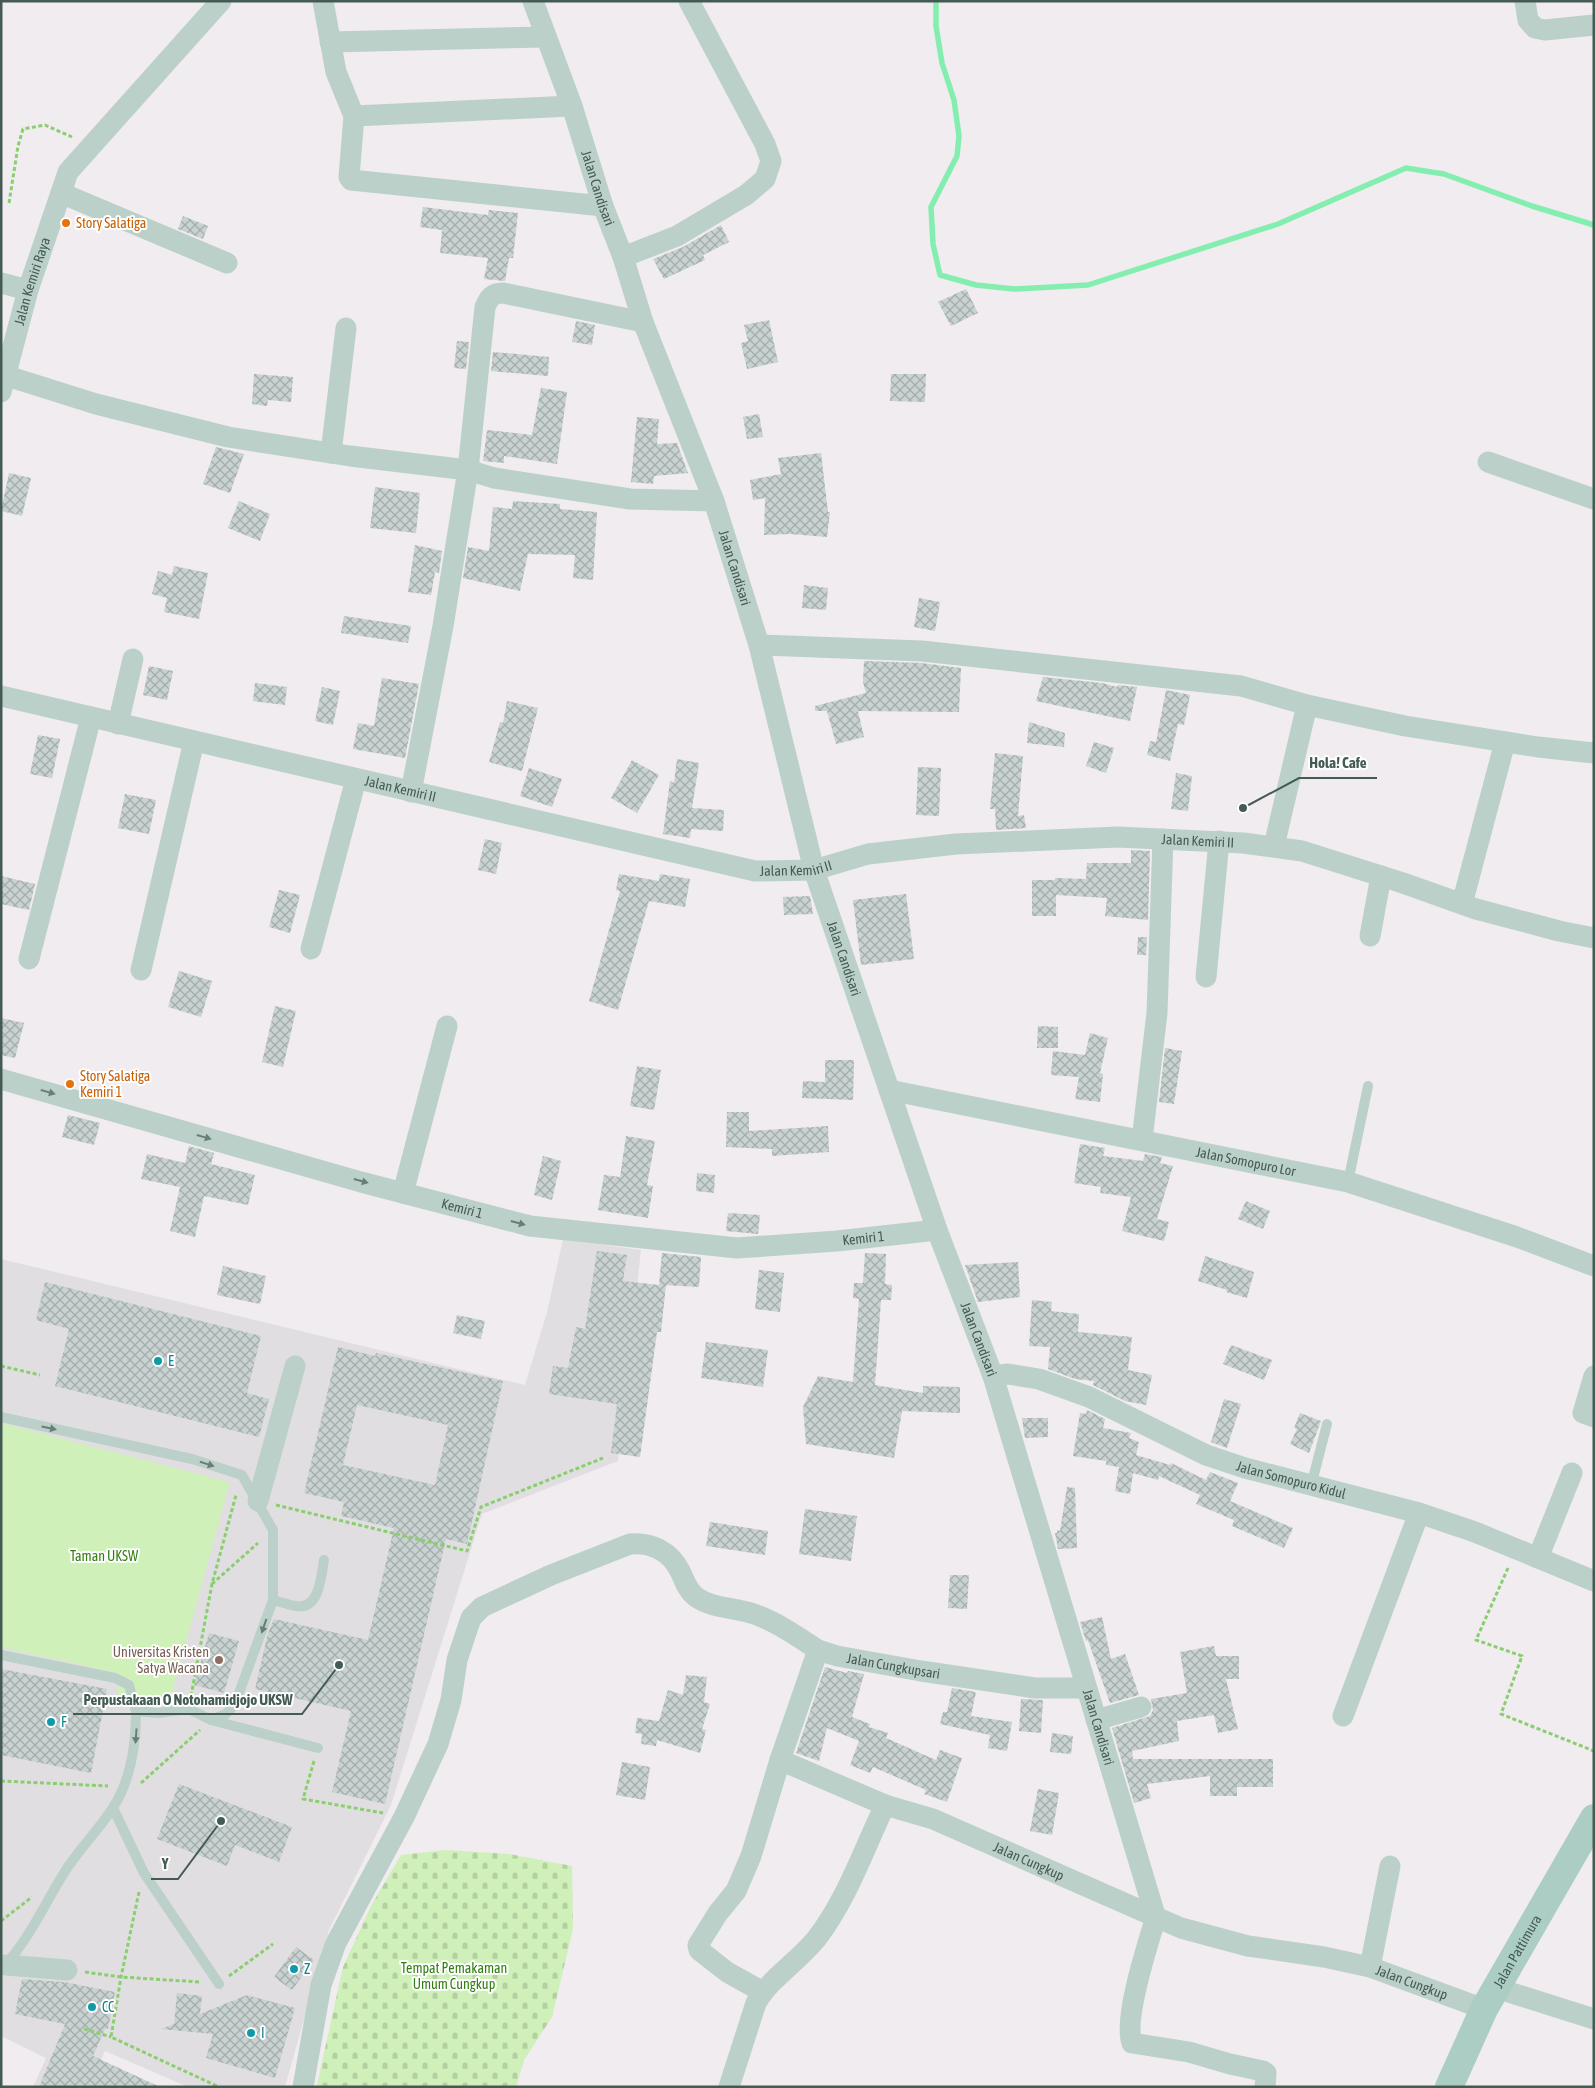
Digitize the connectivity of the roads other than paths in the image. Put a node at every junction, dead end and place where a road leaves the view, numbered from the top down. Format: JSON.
{"nodes":[{"id":1,"x":221,"y":1,"type":"edge"},
{"id":2,"x":323,"y":1,"type":"edge"},
{"id":3,"x":533,"y":1,"type":"edge"},
{"id":4,"x":689,"y":1,"type":"edge"},
{"id":5,"x":1525,"y":1,"type":"edge"},
{"id":6,"x":1594,"y":25,"type":"edge"},
{"id":7,"x":545,"y":36,"type":"junction"},
{"id":8,"x":330,"y":42,"type":"junction"},
{"id":9,"x":572,"y":106,"type":"junction"},
{"id":10,"x":354,"y":116,"type":"junction"},
{"id":11,"x":61,"y":193,"type":"junction"},
{"id":12,"x":603,"y":206,"type":"junction"},
{"id":13,"x":623,"y":258,"type":"junction"},
{"id":14,"x":227,"y":263,"type":"dead end"},
{"id":15,"x":1,"y":283,"type":"edge"},
{"id":16,"x":28,"y":290,"type":"junction"},
{"id":17,"x":643,"y":322,"type":"junction"},
{"id":18,"x":346,"y":328,"type":"dead end"},
{"id":19,"x":3,"y":388,"type":"edge"},
{"id":20,"x":331,"y":453,"type":"junction"},
{"id":21,"x":1488,"y":462,"type":"dead end"},
{"id":22,"x":468,"y":470,"type":"junction"},
{"id":23,"x":1594,"y":499,"type":"edge"},
{"id":24,"x":714,"y":500,"type":"junction"},
{"id":25,"x":759,"y":645,"type":"junction"},
{"id":26,"x":133,"y":659,"type":"dead end"},
{"id":27,"x":1,"y":696,"type":"edge"},
{"id":28,"x":1307,"y":705,"type":"junction"},
{"id":29,"x":91,"y":717,"type":"junction"},
{"id":30,"x":118,"y":724,"type":"junction"},
{"id":31,"x":194,"y":741,"type":"junction"},
{"id":32,"x":1505,"y":742,"type":"junction"},
{"id":33,"x":1594,"y":753,"type":"edge"},
{"id":34,"x":356,"y":779,"type":"junction"},
{"id":35,"x":412,"y":792,"type":"junction"},
{"id":36,"x":1163,"y":839,"type":"junction"},
{"id":37,"x":1219,"y":841,"type":"junction"},
{"id":38,"x":1274,"y":846,"type":"junction"},
{"id":39,"x":814,"y":870,"type":"junction"},
{"id":40,"x":1381,"y":876,"type":"junction"},
{"id":41,"x":1462,"y":904,"type":"junction"},
{"id":42,"x":1370,"y":936,"type":"dead end"},
{"id":43,"x":1594,"y":938,"type":"edge"},
{"id":44,"x":311,"y":949,"type":"dead end"},
{"id":45,"x":29,"y":959,"type":"dead end"},
{"id":46,"x":141,"y":970,"type":"dead end"},
{"id":47,"x":1206,"y":977,"type":"dead end"},
{"id":48,"x":447,"y":1026,"type":"dead end"},
{"id":49,"x":1,"y":1079,"type":"edge"},
{"id":50,"x":1368,"y":1086,"type":"dead end"},
{"id":51,"x":889,"y":1090,"type":"junction"},
{"id":52,"x":1142,"y":1140,"type":"junction"},
{"id":53,"x":1348,"y":1182,"type":"junction"},
{"id":54,"x":403,"y":1193,"type":"junction"},
{"id":55,"x":937,"y":1230,"type":"junction"},
{"id":56,"x":1594,"y":1266,"type":"edge"},
{"id":57,"x":295,"y":1366,"type":"dead end"},
{"id":58,"x":993,"y":1376,"type":"junction"},
{"id":59,"x":1594,"y":1376,"type":"edge"},
{"id":60,"x":1594,"y":1417,"type":"edge"},
{"id":61,"x":1,"y":1418,"type":"edge"},
{"id":62,"x":1327,"y":1424,"type":"dead end"},
{"id":63,"x":1572,"y":1473,"type":"dead end"},
{"id":64,"x":1311,"y":1486,"type":"junction"},
{"id":65,"x":258,"y":1501,"type":"junction"},
{"id":66,"x":1419,"y":1513,"type":"junction"},
{"id":67,"x":1538,"y":1558,"type":"junction"},
{"id":68,"x":324,"y":1560,"type":"dead end"},
{"id":69,"x":1594,"y":1580,"type":"edge"},
{"id":70,"x":273,"y":1600,"type":"junction"},
{"id":71,"x":818,"y":1650,"type":"junction"},
{"id":72,"x":1,"y":1655,"type":"edge"},
{"id":73,"x":1086,"y":1688,"type":"junction"},
{"id":74,"x":1140,"y":1707,"type":"dead end"},
{"id":75,"x":136,"y":1711,"type":"junction"},
{"id":76,"x":1343,"y":1716,"type":"dead end"},
{"id":77,"x":211,"y":1720,"type":"junction"},
{"id":78,"x":1096,"y":1720,"type":"junction"},
{"id":79,"x":318,"y":1748,"type":"road end"},
{"id":80,"x":780,"y":1760,"type":"junction"},
{"id":81,"x":885,"y":1805,"type":"junction"},
{"id":82,"x":113,"y":1808,"type":"junction"},
{"id":83,"x":1594,"y":1818,"type":"edge"},
{"id":84,"x":1390,"y":1866,"type":"dead end"},
{"id":85,"x":1155,"y":1916,"type":"junction"},
{"id":86,"x":4,"y":1966,"type":"edge"},
{"id":87,"x":1370,"y":1967,"type":"junction"},
{"id":88,"x":67,"y":1970,"type":"road end"},
{"id":89,"x":218,"y":1984,"type":"road end"},
{"id":90,"x":763,"y":1992,"type":"junction"},
{"id":91,"x":1490,"y":1999,"type":"junction"},
{"id":92,"x":1594,"y":2019,"type":"edge"},
{"id":93,"x":303,"y":2087,"type":"edge"},
{"id":94,"x":729,"y":2087,"type":"edge"},
{"id":95,"x":1265,"y":2087,"type":"edge"},
{"id":96,"x":1449,"y":2087,"type":"edge"}],
"edges":[{"from":1,"to":11,"type":"street","name":"Jalan Kemiri Raya"},
{"from":2,"to":8,"type":"street"},
{"from":3,"to":7,"type":"street","name":"Jalan Candisari"},
{"from":4,"to":13,"type":"street"},
{"from":5,"to":6,"type":"street"},
{"from":7,"to":8,"type":"street"},
{"from":7,"to":9,"type":"street","name":"Jalan Candisari"},
{"from":8,"to":10,"type":"street"},
{"from":9,"to":10,"type":"street"},
{"from":9,"to":12,"type":"street","name":"Jalan Candisari"},
{"from":10,"to":12,"type":"street"},
{"from":11,"to":14,"type":"street"},
{"from":11,"to":16,"type":"street","name":"Jalan Kemiri Raya"},
{"from":12,"to":13,"type":"street","name":"Jalan Candisari"},
{"from":13,"to":17,"type":"street","name":"Jalan Candisari"},
{"from":15,"to":16,"type":"street"},
{"from":16,"to":19,"type":"street","name":"Jalan Kemiri Raya"},
{"from":17,"to":22,"type":"street"},
{"from":17,"to":24,"type":"street","name":"Jalan Candisari"},
{"from":18,"to":20,"type":"street"},
{"from":19,"to":20,"type":"street"},
{"from":20,"to":22,"type":"street"},
{"from":21,"to":23,"type":"street"},
{"from":22,"to":24,"type":"street"},
{"from":22,"to":35,"type":"street"},
{"from":24,"to":25,"type":"street","name":"Jalan Candisari"},
{"from":25,"to":28,"type":"street"},
{"from":25,"to":39,"type":"street","name":"Jalan Candisari"},
{"from":26,"to":30,"type":"street"},
{"from":27,"to":29,"type":"street","name":"Jalan Kemiri II"},
{"from":28,"to":32,"type":"street"},
{"from":28,"to":38,"type":"street"},
{"from":29,"to":30,"type":"street","name":"Jalan Kemiri II"},
{"from":29,"to":45,"type":"street"},
{"from":30,"to":31,"type":"street","name":"Jalan Kemiri II"},
{"from":31,"to":34,"type":"street","name":"Jalan Kemiri II"},
{"from":31,"to":46,"type":"street"},
{"from":32,"to":33,"type":"street"},
{"from":32,"to":41,"type":"street"},
{"from":34,"to":35,"type":"street","name":"Jalan Kemiri II"},
{"from":34,"to":44,"type":"street"},
{"from":35,"to":39,"type":"street","name":"Jalan Kemiri II"},
{"from":36,"to":37,"type":"street","name":"Jalan Kemiri II"},
{"from":36,"to":39,"type":"street","name":"Jalan Kemiri II"},
{"from":36,"to":52,"type":"street"},
{"from":37,"to":38,"type":"street","name":"Jalan Kemiri II"},
{"from":37,"to":47,"type":"street"},
{"from":38,"to":40,"type":"street","name":"Jalan Kemiri II"},
{"from":39,"to":51,"type":"street","name":"Jalan Candisari"},
{"from":40,"to":41,"type":"street","name":"Jalan Kemiri II"},
{"from":40,"to":42,"type":"street"},
{"from":41,"to":43,"type":"street","name":"Jalan Kemiri II"},
{"from":48,"to":54,"type":"street"},
{"from":49,"to":54,"type":"street","name":"Kemiri 1","one_way":true},
{"from":50,"to":53,"type":"lane"},
{"from":51,"to":52,"type":"street","name":"Jalan Somopuro Lor"},
{"from":51,"to":55,"type":"street","name":"Jalan Candisari"},
{"from":52,"to":53,"type":"street","name":"Jalan Somopuro Lor"},
{"from":53,"to":56,"type":"street","name":"Jalan Somopuro Lor"},
{"from":54,"to":55,"type":"street","name":"Kemiri 1","one_way":true},
{"from":55,"to":58,"type":"street","name":"Jalan Candisari"},
{"from":57,"to":65,"type":"street"},
{"from":58,"to":64,"type":"street","name":"Jalan Somopuro Kidul"},
{"from":58,"to":73,"type":"street","name":"Jalan Candisari"},
{"from":59,"to":60,"type":"street"},
{"from":61,"to":65,"type":"lane","one_way":true},
{"from":62,"to":64,"type":"lane"},
{"from":63,"to":67,"type":"street"},
{"from":64,"to":66,"type":"street","name":"Jalan Somopuro Kidul"},
{"from":65,"to":70,"type":"lane"},
{"from":66,"to":67,"type":"street","name":"Jalan Somopuro Kidul"},
{"from":66,"to":76,"type":"street"},
{"from":67,"to":69,"type":"street","name":"Jalan Somopuro Kidul"},
{"from":68,"to":70,"type":"lane"},
{"from":70,"to":77,"type":"lane","one_way":true},
{"from":71,"to":73,"type":"street","name":"Jalan Cungkupsari"},
{"from":71,"to":80,"type":"street"},
{"from":71,"to":93,"type":"street","name":"Jalan Cungkupsari"},
{"from":72,"to":75,"type":"lane"},
{"from":73,"to":78,"type":"street","name":"Jalan Candisari"},
{"from":74,"to":78,"type":"street"},
{"from":75,"to":77,"type":"lane"},
{"from":75,"to":82,"type":"lane","one_way":true},
{"from":77,"to":79,"type":"lane"},
{"from":78,"to":85,"type":"street","name":"Jalan Candisari"},
{"from":80,"to":81,"type":"street"},
{"from":80,"to":90,"type":"street"},
{"from":81,"to":85,"type":"street","name":"Jalan Cungkup"},
{"from":81,"to":90,"type":"street"},
{"from":82,"to":86,"type":"lane"},
{"from":82,"to":89,"type":"lane"},
{"from":83,"to":91,"type":"main road","name":"Jalan Pattimura"},
{"from":84,"to":87,"type":"street"},
{"from":85,"to":87,"type":"street","name":"Jalan Cungkup"},
{"from":85,"to":95,"type":"street"},
{"from":86,"to":88,"type":"street"},
{"from":87,"to":91,"type":"street","name":"Jalan Cungkup"},
{"from":90,"to":94,"type":"street"},
{"from":91,"to":92,"type":"street","name":"Jalan Cungkup"},
{"from":91,"to":96,"type":"main road","name":"Jalan Pattimura"}]}
